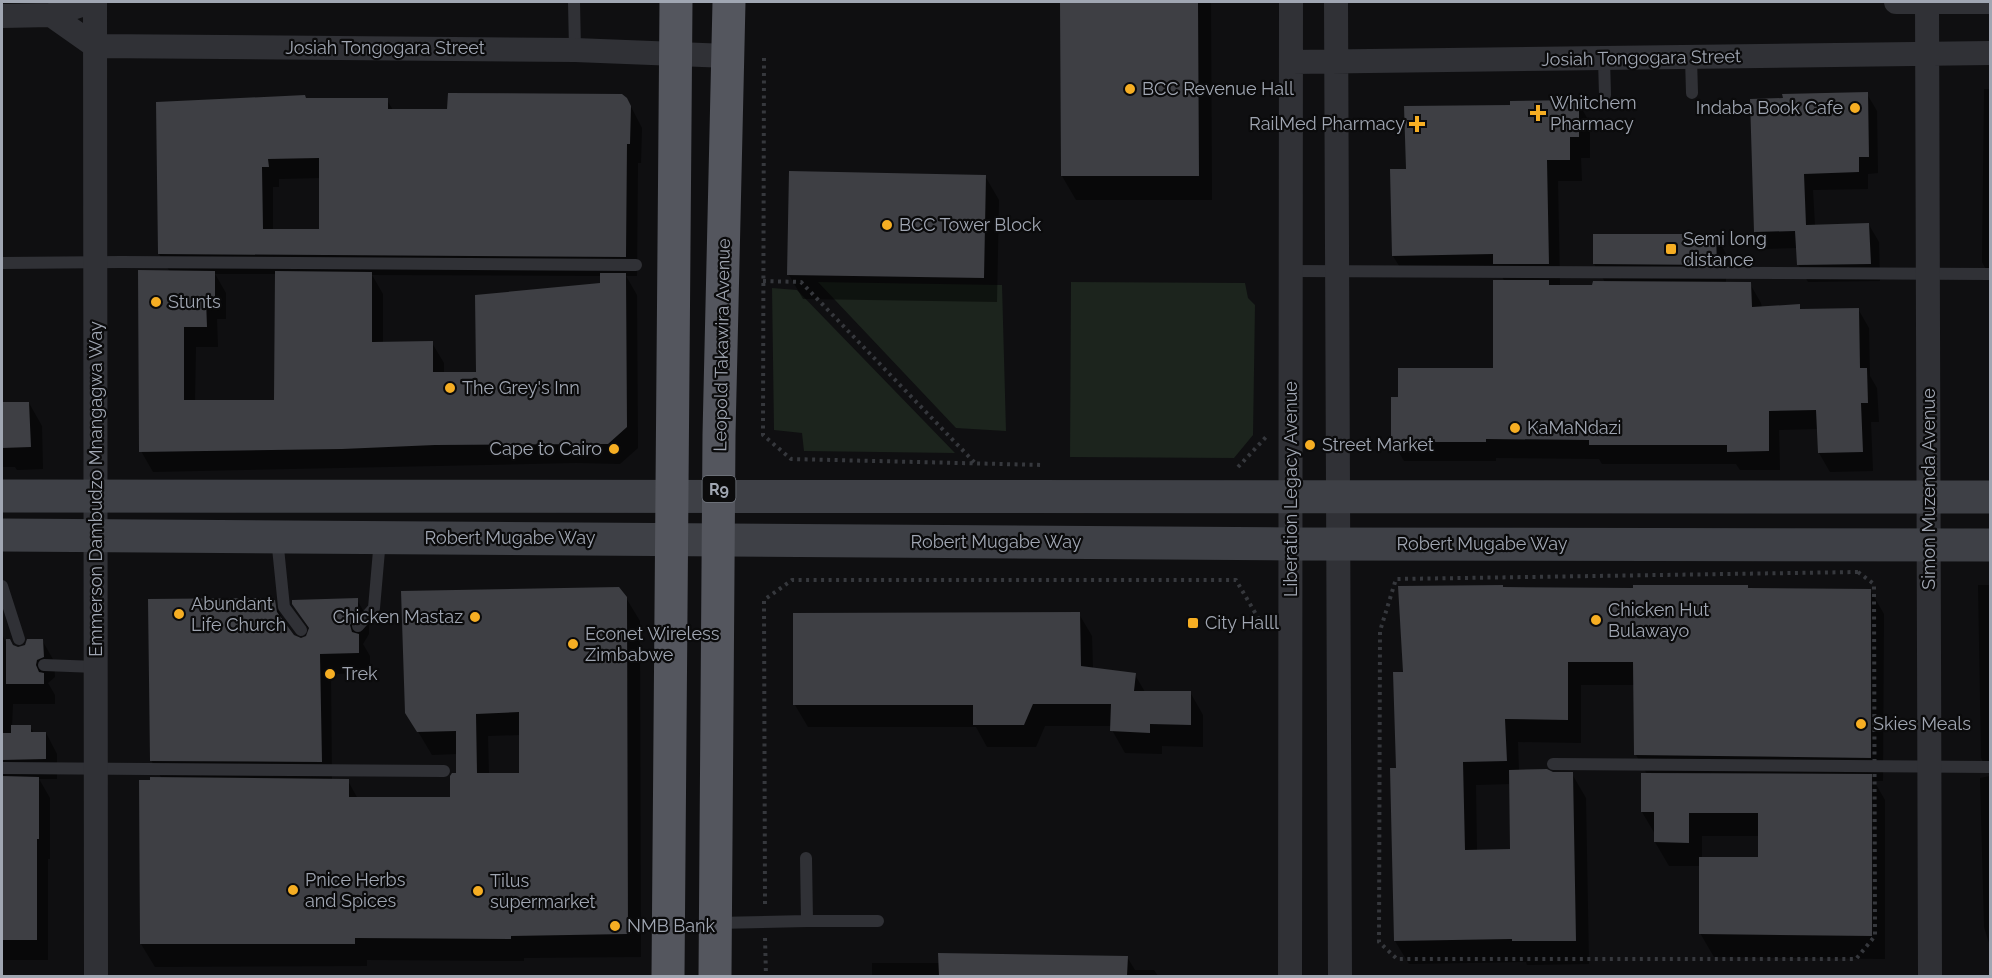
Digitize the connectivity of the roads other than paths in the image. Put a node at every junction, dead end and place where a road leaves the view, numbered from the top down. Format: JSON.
{"nodes":[{"id":1,"x":90,"y":2,"type":"edge"},
{"id":2,"x":95,"y":2,"type":"edge"},
{"id":3,"x":574,"y":2,"type":"edge"},
{"id":4,"x":676,"y":2,"type":"edge"},
{"id":5,"x":729,"y":2,"type":"edge"},
{"id":6,"x":1291,"y":2,"type":"edge"},
{"id":7,"x":1336,"y":2,"type":"edge"},
{"id":8,"x":1896,"y":2,"type":"edge"},
{"id":9,"x":1927,"y":2,"type":"edge"},
{"id":10,"x":1990,"y":2,"type":"edge"},
{"id":11,"x":51,"y":15,"type":"junction"},
{"id":12,"x":2,"y":16,"type":"edge"},
{"id":13,"x":95,"y":46,"type":"junction"},
{"id":14,"x":575,"y":50,"type":"junction"},
{"id":15,"x":1990,"y":53,"type":"edge"},
{"id":16,"x":1927,"y":54,"type":"junction"},
{"id":17,"x":677,"y":56,"type":"junction"},
{"id":18,"x":728,"y":56,"type":"junction"},
{"id":19,"x":1691,"y":58,"type":"junction"},
{"id":20,"x":1604,"y":59,"type":"junction"},
{"id":21,"x":1292,"y":63,"type":"junction"},
{"id":22,"x":1337,"y":63,"type":"junction"},
{"id":23,"x":1692,"y":93,"type":"dead end"},
{"id":24,"x":1605,"y":95,"type":"dead end"},
{"id":25,"x":96,"y":262,"type":"junction"},
{"id":26,"x":2,"y":263,"type":"edge"},
{"id":27,"x":636,"y":265,"type":"dead end"},
{"id":28,"x":1292,"y":271,"type":"junction"},
{"id":29,"x":1337,"y":272,"type":"junction"},
{"id":30,"x":1990,"y":274,"type":"edge"},
{"id":31,"x":1928,"y":275,"type":"junction"},
{"id":32,"x":2,"y":496,"type":"edge"},
{"id":33,"x":96,"y":496,"type":"junction"},
{"id":34,"x":673,"y":496,"type":"junction"},
{"id":35,"x":719,"y":496,"type":"junction"},
{"id":36,"x":1291,"y":497,"type":"junction"},
{"id":37,"x":1340,"y":497,"type":"junction"},
{"id":38,"x":1929,"y":497,"type":"junction"},
{"id":39,"x":1990,"y":497,"type":"edge"},
{"id":40,"x":2,"y":535,"type":"edge"},
{"id":41,"x":96,"y":536,"type":"junction"},
{"id":42,"x":277,"y":537,"type":"junction"},
{"id":43,"x":381,"y":537,"type":"junction"},
{"id":44,"x":672,"y":539,"type":"junction"},
{"id":45,"x":718,"y":540,"type":"junction"},
{"id":46,"x":1290,"y":544,"type":"junction"},
{"id":47,"x":1340,"y":544,"type":"junction"},
{"id":48,"x":1929,"y":545,"type":"junction"},
{"id":49,"x":1990,"y":545,"type":"edge"},
{"id":50,"x":2,"y":586,"type":"edge"},
{"id":51,"x":358,"y":626,"type":"dead end"},
{"id":52,"x":301,"y":630,"type":"dead end"},
{"id":53,"x":18,"y":639,"type":"dead end"},
{"id":54,"x":44,"y":665,"type":"dead end"},
{"id":55,"x":96,"y":668,"type":"junction"},
{"id":56,"x":1553,"y":764,"type":"dead end"},
{"id":57,"x":1930,"y":766,"type":"junction"},
{"id":58,"x":1990,"y":767,"type":"edge"},
{"id":59,"x":2,"y":768,"type":"edge"},
{"id":60,"x":97,"y":770,"type":"junction"},
{"id":61,"x":444,"y":771,"type":"dead end"},
{"id":62,"x":807,"y":858,"type":"dead end"},
{"id":63,"x":807,"y":921,"type":"junction"},
{"id":64,"x":878,"y":921,"type":"dead end"},
{"id":65,"x":715,"y":923,"type":"junction"},
{"id":66,"x":96,"y":976,"type":"edge"},
{"id":67,"x":668,"y":976,"type":"edge"},
{"id":68,"x":715,"y":976,"type":"edge"},
{"id":69,"x":1290,"y":976,"type":"edge"},
{"id":70,"x":1340,"y":976,"type":"edge"},
{"id":71,"x":1930,"y":976,"type":"edge"}],
"edges":[{"from":1,"to":11,"type":"street"},
{"from":2,"to":13,"type":"street","name":"Emmerson Dambudzo Mnangagwa Way"},
{"from":3,"to":14,"type":"lane"},
{"from":4,"to":17,"type":"highway"},
{"from":5,"to":18,"type":"highway","name":"Leopold Takawira Avenue","number":"R9"},
{"from":6,"to":21,"type":"street","name":"Liberation Legacy Avenue"},
{"from":7,"to":22,"type":"street"},
{"from":8,"to":9,"type":"street"},
{"from":9,"to":10,"type":"street"},
{"from":9,"to":16,"type":"street","name":"Simon Muzenda Avenue"},
{"from":11,"to":12,"type":"street"},
{"from":11,"to":13,"type":"street"},
{"from":13,"to":14,"type":"street","name":"Josiah Tongogara Street"},
{"from":13,"to":25,"type":"street","name":"Emmerson Dambudzo Mnangagwa Way"},
{"from":14,"to":17,"type":"street","name":"Josiah Tongogara Street"},
{"from":15,"to":16,"type":"street","name":"Josiah Tongogara Street"},
{"from":16,"to":19,"type":"street","name":"Josiah Tongogara Street"},
{"from":16,"to":31,"type":"street","name":"Simon Muzenda Avenue"},
{"from":17,"to":18,"type":"street","name":"Josiah Tongogara Street"},
{"from":17,"to":34,"type":"highway"},
{"from":18,"to":35,"type":"highway","name":"Leopold Takawira Avenue","number":"R9"},
{"from":19,"to":20,"type":"street","name":"Josiah Tongogara Street"},
{"from":19,"to":23,"type":"lane"},
{"from":20,"to":22,"type":"street","name":"Josiah Tongogara Street"},
{"from":20,"to":24,"type":"lane"},
{"from":21,"to":22,"type":"street","name":"Josiah Tongogara Street"},
{"from":21,"to":28,"type":"street","name":"Liberation Legacy Avenue"},
{"from":22,"to":29,"type":"street"},
{"from":25,"to":26,"type":"lane"},
{"from":25,"to":27,"type":"lane"},
{"from":25,"to":33,"type":"street","name":"Emmerson Dambudzo Mnangagwa Way"},
{"from":28,"to":29,"type":"lane"},
{"from":28,"to":36,"type":"street","name":"Liberation Legacy Avenue"},
{"from":29,"to":31,"type":"lane"},
{"from":29,"to":37,"type":"street"},
{"from":30,"to":31,"type":"lane"},
{"from":31,"to":38,"type":"street","name":"Simon Muzenda Avenue"},
{"from":32,"to":33,"type":"main road"},
{"from":33,"to":34,"type":"main road"},
{"from":33,"to":41,"type":"street","name":"Emmerson Dambudzo Mnangagwa Way"},
{"from":34,"to":35,"type":"main road"},
{"from":34,"to":44,"type":"highway"},
{"from":35,"to":36,"type":"main road"},
{"from":35,"to":45,"type":"highway","name":"Leopold Takawira Avenue","number":"R9"},
{"from":36,"to":37,"type":"main road"},
{"from":36,"to":46,"type":"street","name":"Liberation Legacy Avenue"},
{"from":37,"to":38,"type":"main road"},
{"from":37,"to":47,"type":"street"},
{"from":38,"to":39,"type":"main road"},
{"from":38,"to":48,"type":"street","name":"Simon Muzenda Avenue"},
{"from":40,"to":41,"type":"main road","name":"Robert Mugabe Way"},
{"from":41,"to":42,"type":"main road","name":"Robert Mugabe Way"},
{"from":41,"to":55,"type":"street","name":"Emmerson Dambudzo Mnangagwa Way"},
{"from":42,"to":43,"type":"main road","name":"Robert Mugabe Way"},
{"from":42,"to":52,"type":"lane"},
{"from":43,"to":44,"type":"main road","name":"Robert Mugabe Way"},
{"from":43,"to":51,"type":"lane"},
{"from":44,"to":45,"type":"main road","name":"Robert Mugabe Way"},
{"from":44,"to":67,"type":"highway"},
{"from":45,"to":46,"type":"main road","name":"Robert Mugabe Way"},
{"from":45,"to":65,"type":"highway","name":"Leopold Takawira Avenue","number":"R9"},
{"from":46,"to":47,"type":"main road","name":"Robert Mugabe Way"},
{"from":46,"to":69,"type":"street","name":"Liberation Legacy Avenue"},
{"from":47,"to":48,"type":"main road","name":"Robert Mugabe Way"},
{"from":47,"to":70,"type":"street"},
{"from":48,"to":49,"type":"main road","name":"Robert Mugabe Way"},
{"from":48,"to":57,"type":"street","name":"Simon Muzenda Avenue"},
{"from":50,"to":53,"type":"lane"},
{"from":54,"to":55,"type":"lane"},
{"from":55,"to":60,"type":"street","name":"Emmerson Dambudzo Mnangagwa Way"},
{"from":56,"to":57,"type":"lane"},
{"from":57,"to":58,"type":"lane"},
{"from":57,"to":71,"type":"street","name":"Simon Muzenda Avenue"},
{"from":59,"to":60,"type":"lane"},
{"from":60,"to":61,"type":"lane"},
{"from":60,"to":66,"type":"street","name":"Emmerson Dambudzo Mnangagwa Way"},
{"from":62,"to":63,"type":"lane"},
{"from":63,"to":64,"type":"lane"},
{"from":63,"to":65,"type":"lane"},
{"from":65,"to":68,"type":"highway","name":"Leopold Takawira Avenue","number":"R9"}]}
